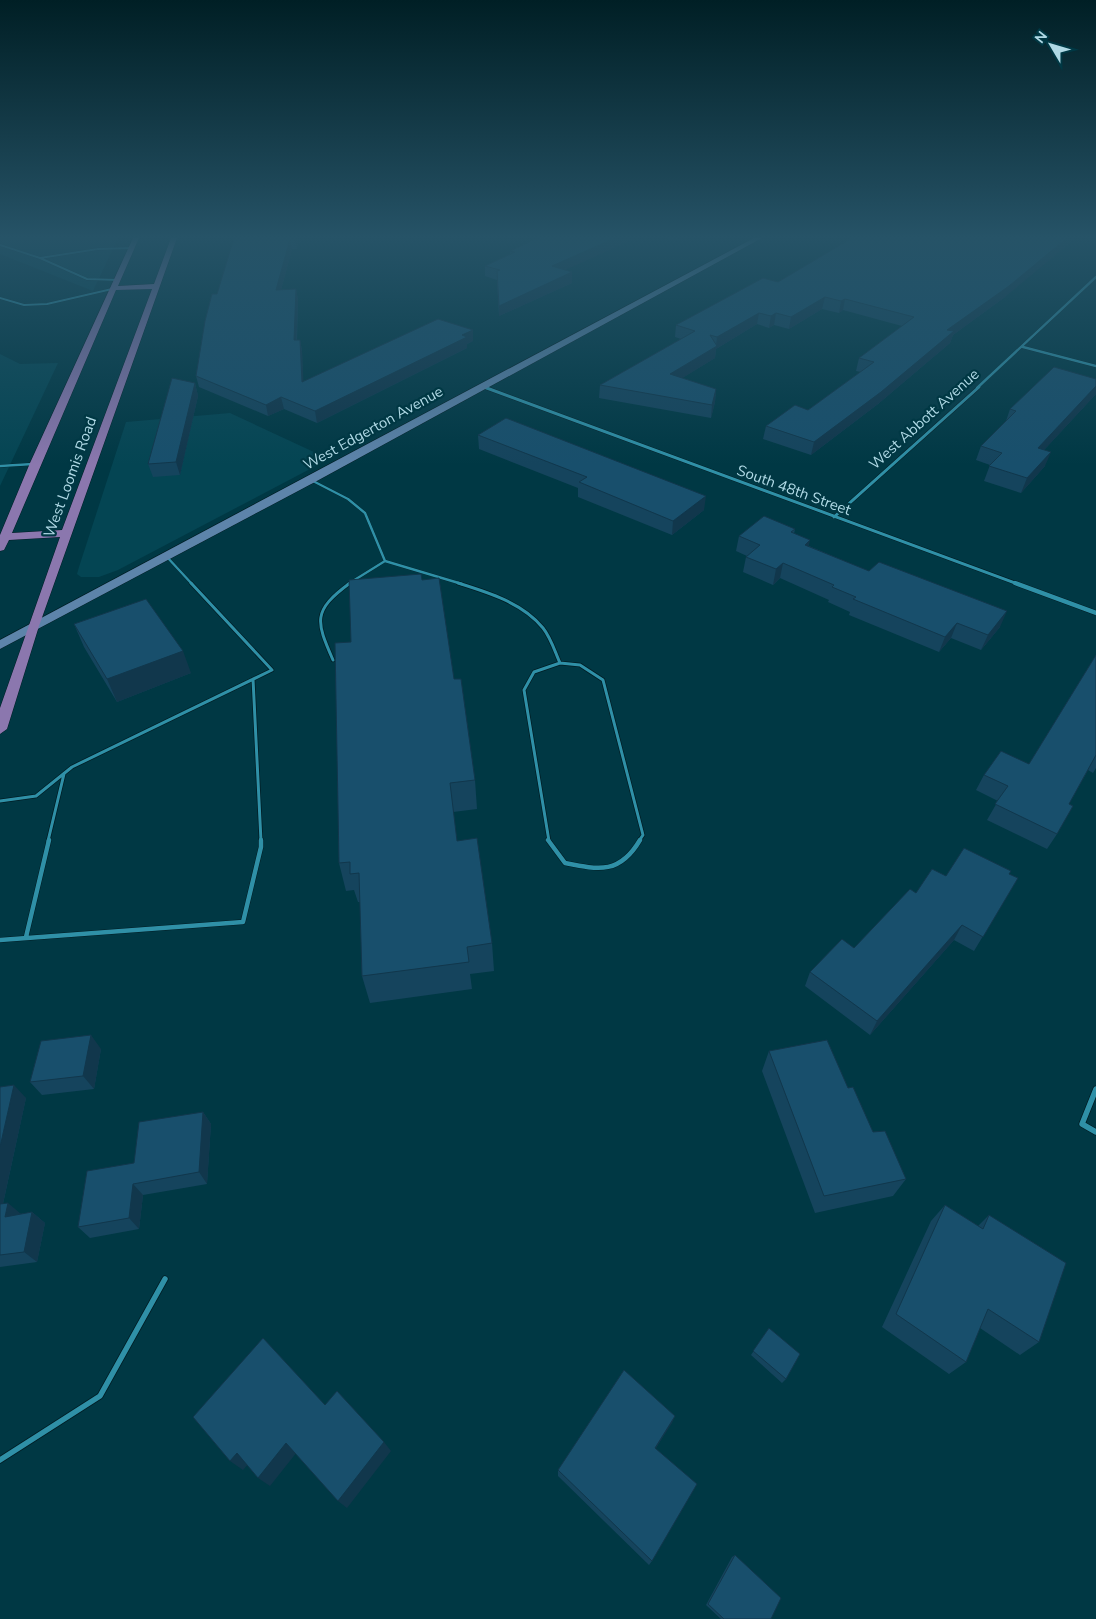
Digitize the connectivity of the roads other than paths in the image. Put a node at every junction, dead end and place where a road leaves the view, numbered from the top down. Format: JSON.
{"nodes":[{"id":1,"x":103,"y":314,"type":"edge"},
{"id":2,"x":147,"y":314,"type":"edge"},
{"id":3,"x":620,"y":314,"type":"edge"},
{"id":4,"x":1057,"y":314,"type":"edge"},
{"id":5,"x":1023,"y":346,"type":"junction"},
{"id":6,"x":1096,"y":366,"type":"edge"},
{"id":7,"x":484,"y":387,"type":"junction"},
{"id":8,"x":35,"y":464,"type":"junction"},
{"id":9,"x":0,"y":466,"type":"edge"},
{"id":10,"x":311,"y":480,"type":"junction"},
{"id":11,"x":834,"y":516,"type":"junction"},
{"id":12,"x":67,"y":533,"type":"junction"},
{"id":13,"x":3,"y":537,"type":"edge"},
{"id":14,"x":0,"y":548,"type":"edge"},
{"id":15,"x":167,"y":557,"type":"junction"},
{"id":16,"x":385,"y":561,"type":"junction"},
{"id":17,"x":1096,"y":614,"type":"edge"},
{"id":18,"x":33,"y":626,"type":"junction"},
{"id":19,"x":0,"y":645,"type":"edge"},
{"id":20,"x":333,"y":660,"type":"edge"},
{"id":21,"x":560,"y":663,"type":"junction"},
{"id":22,"x":253,"y":679,"type":"junction"},
{"id":23,"x":0,"y":729,"type":"edge"},
{"id":24,"x":64,"y":774,"type":"junction"},
{"id":25,"x":0,"y":801,"type":"edge"},
{"id":26,"x":26,"y":937,"type":"junction"},
{"id":27,"x":0,"y":940,"type":"edge"},
{"id":28,"x":1096,"y":1089,"type":"edge"},
{"id":29,"x":1096,"y":1132,"type":"edge"},
{"id":30,"x":165,"y":1278,"type":"dead end"},
{"id":31,"x":0,"y":1460,"type":"edge"}],
"edges":[{"from":1,"to":8,"type":"main road","name":"West Loomis Road"},
{"from":2,"to":12,"type":"main road","name":"West Loomis Road"},
{"from":3,"to":7,"type":"street","name":"West Edgerton Avenue"},
{"from":4,"to":5,"type":"street","name":"West Abbott Avenue"},
{"from":5,"to":6,"type":"street"},
{"from":5,"to":11,"type":"street","name":"West Abbott Avenue"},
{"from":7,"to":10,"type":"street","name":"West Edgerton Avenue"},
{"from":7,"to":11,"type":"street","name":"South 48th Street"},
{"from":8,"to":9,"type":"lane"},
{"from":8,"to":13,"type":"main road","name":"West Loomis Road"},
{"from":10,"to":15,"type":"street","name":"West Edgerton Avenue"},
{"from":10,"to":16,"type":"lane"},
{"from":11,"to":17,"type":"street","name":"South 48th Street"},
{"from":12,"to":13,"type":"main road"},
{"from":12,"to":18,"type":"main road","name":"West Loomis Road"},
{"from":13,"to":14,"type":"main road","name":"West Loomis Road"},
{"from":15,"to":18,"type":"street","name":"West Edgerton Avenue"},
{"from":15,"to":22,"type":"lane"},
{"from":16,"to":20,"type":"lane"},
{"from":16,"to":21,"type":"lane"},
{"from":18,"to":19,"type":"street","name":"West Edgerton Avenue"},
{"from":18,"to":23,"type":"main road","name":"West Loomis Road"},
{"from":21,"to":21,"type":"lane"},
{"from":22,"to":24,"type":"lane"},
{"from":22,"to":26,"type":"lane"},
{"from":24,"to":25,"type":"lane"},
{"from":24,"to":26,"type":"lane"},
{"from":26,"to":27,"type":"lane"},
{"from":28,"to":29,"type":"street"},
{"from":30,"to":31,"type":"lane"}]}
